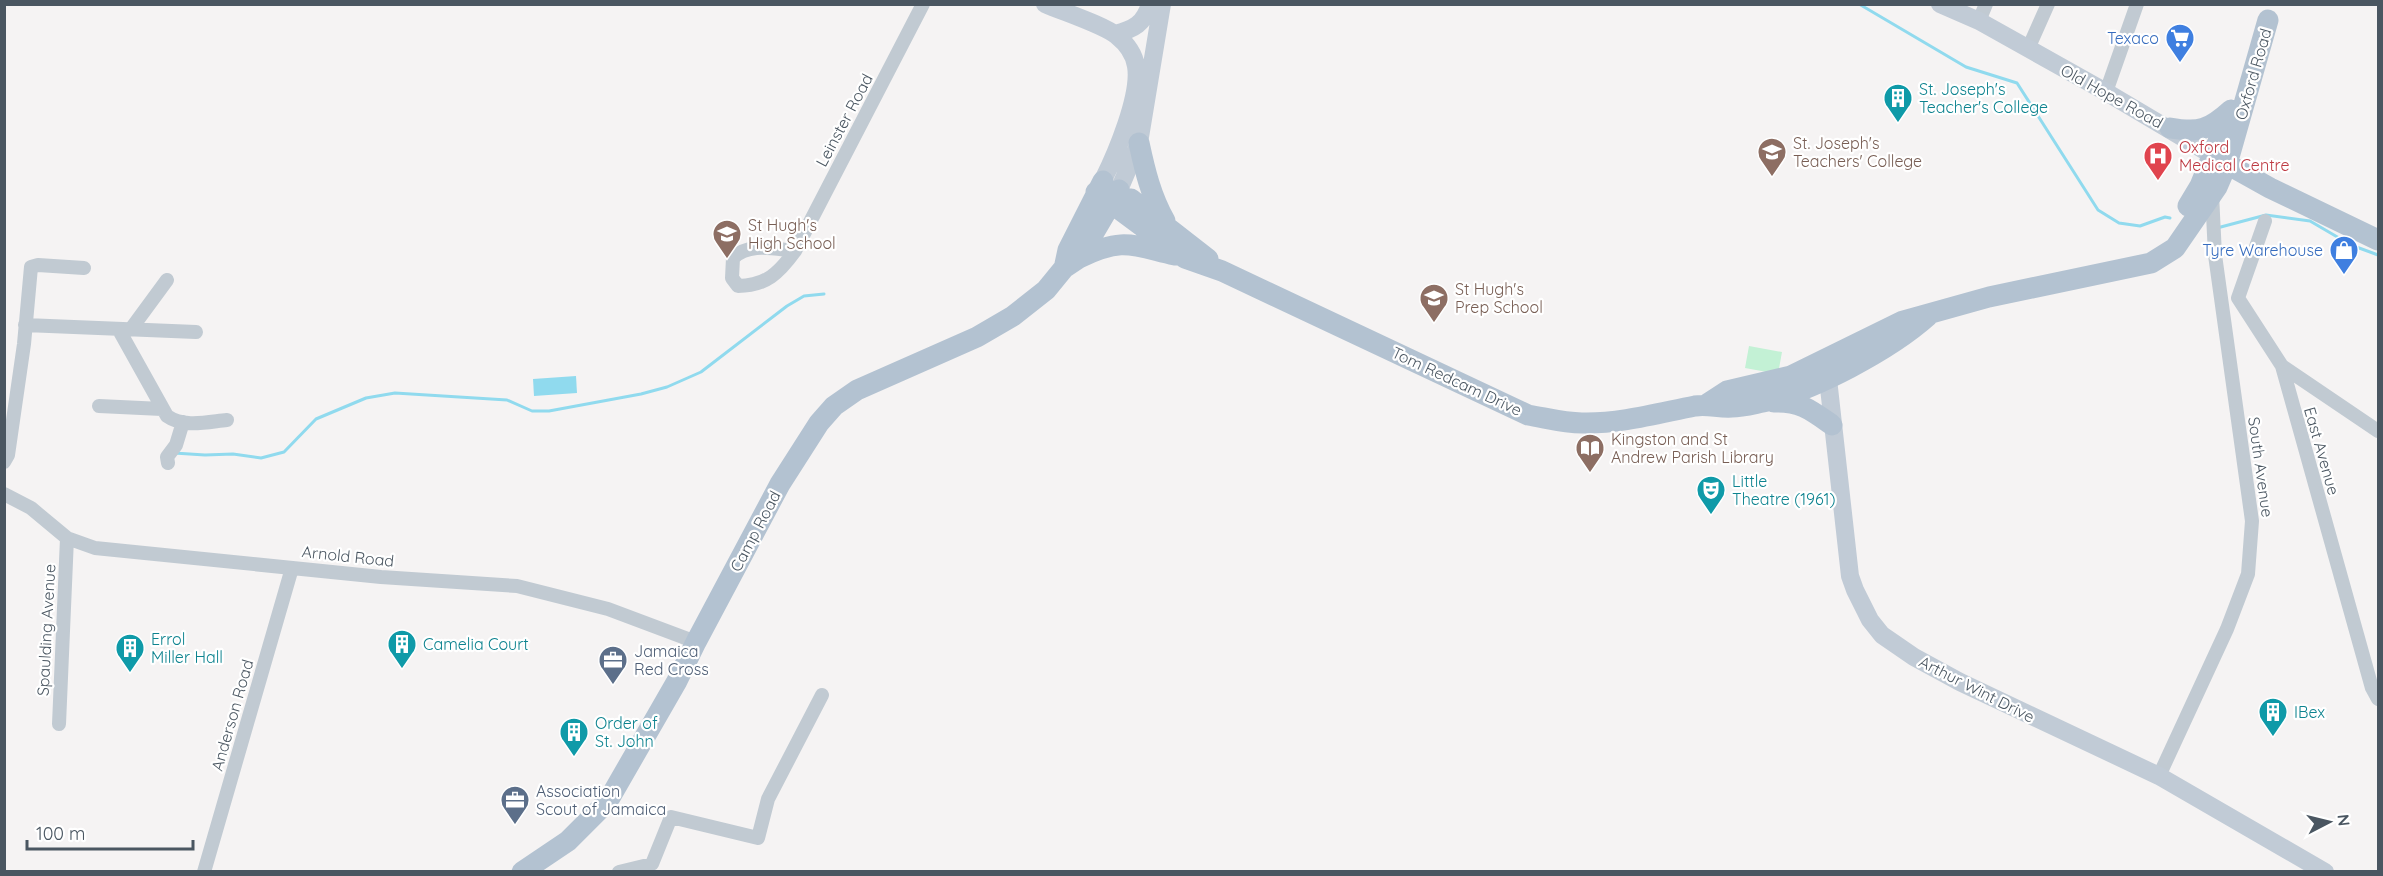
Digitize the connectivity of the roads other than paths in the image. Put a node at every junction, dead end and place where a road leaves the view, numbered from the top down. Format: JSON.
{"nodes":[{"id":1,"x":923,"y":4,"type":"edge"},
{"id":2,"x":1046,"y":4,"type":"edge"},
{"id":3,"x":1150,"y":4,"type":"edge"},
{"id":4,"x":1162,"y":4,"type":"edge"},
{"id":5,"x":1940,"y":4,"type":"edge"},
{"id":6,"x":2048,"y":4,"type":"edge"},
{"id":7,"x":2137,"y":4,"type":"edge"},
{"id":8,"x":2271,"y":12,"type":"edge"},
{"id":9,"x":1982,"y":13,"type":"edge"},
{"id":10,"x":1115,"y":34,"type":"junction"},
{"id":11,"x":2028,"y":49,"type":"junction"},
{"id":12,"x":2106,"y":92,"type":"junction"},
{"id":13,"x":2231,"y":110,"type":"junction"},
{"id":14,"x":2170,"y":128,"type":"junction"},
{"id":15,"x":1139,"y":143,"type":"junction"},
{"id":16,"x":2220,"y":159,"type":"junction"},
{"id":17,"x":2270,"y":188,"type":"junction"},
{"id":18,"x":1108,"y":191,"type":"junction"},
{"id":19,"x":2212,"y":194,"type":"junction"},
{"id":20,"x":2265,"y":221,"type":"dead end"},
{"id":21,"x":1167,"y":225,"type":"junction"},
{"id":22,"x":2379,"y":240,"type":"edge"},
{"id":23,"x":795,"y":251,"type":"dead end"},
{"id":24,"x":1185,"y":258,"type":"junction"},
{"id":25,"x":1072,"y":263,"type":"junction"},
{"id":26,"x":84,"y":267,"type":"dead end"},
{"id":27,"x":1222,"y":271,"type":"junction"},
{"id":28,"x":167,"y":280,"type":"dead end"},
{"id":29,"x":2074,"y":280,"type":"junction"},
{"id":30,"x":25,"y":325,"type":"junction"},
{"id":31,"x":125,"y":330,"type":"junction"},
{"id":32,"x":196,"y":332,"type":"dead end"},
{"id":33,"x":2282,"y":366,"type":"junction"},
{"id":34,"x":1825,"y":371,"type":"junction"},
{"id":35,"x":1764,"y":402,"type":"junction"},
{"id":36,"x":1707,"y":404,"type":"junction"},
{"id":37,"x":99,"y":406,"type":"dead end"},
{"id":38,"x":162,"y":409,"type":"junction"},
{"id":39,"x":227,"y":420,"type":"dead end"},
{"id":40,"x":183,"y":422,"type":"junction"},
{"id":41,"x":1832,"y":425,"type":"junction"},
{"id":42,"x":2379,"y":431,"type":"edge"},
{"id":43,"x":4,"y":462,"type":"edge"},
{"id":44,"x":168,"y":463,"type":"dead end"},
{"id":45,"x":4,"y":494,"type":"edge"},
{"id":46,"x":67,"y":538,"type":"junction"},
{"id":47,"x":292,"y":568,"type":"junction"},
{"id":48,"x":696,"y":642,"type":"junction"},
{"id":49,"x":822,"y":695,"type":"dead end"},
{"id":50,"x":2379,"y":699,"type":"edge"},
{"id":51,"x":59,"y":724,"type":"dead end"},
{"id":52,"x":2159,"y":776,"type":"junction"},
{"id":53,"x":204,"y":872,"type":"edge"},
{"id":54,"x":522,"y":872,"type":"edge"},
{"id":55,"x":619,"y":872,"type":"edge"},
{"id":56,"x":2325,"y":872,"type":"edge"}],
"edges":[{"from":1,"to":23,"type":"street","name":"Leinster Road"},
{"from":2,"to":10,"type":"main road"},
{"from":3,"to":10,"type":"main road"},
{"from":4,"to":15,"type":"main road"},
{"from":5,"to":9,"type":"main road","name":"Old Hope Road"},
{"from":6,"to":11,"type":"street"},
{"from":7,"to":12,"type":"street"},
{"from":8,"to":13,"type":"main road","name":"Oxford Road"},
{"from":8,"to":16,"type":"main road","name":"Oxford Road"},
{"from":9,"to":11,"type":"main road","name":"Old Hope Road"},
{"from":10,"to":18,"type":"main road"},
{"from":11,"to":12,"type":"main road","name":"Old Hope Road"},
{"from":12,"to":14,"type":"main road","name":"Old Hope Road"},
{"from":13,"to":14,"type":"main road"},
{"from":13,"to":16,"type":"main road","name":"Oxford Road"},
{"from":14,"to":16,"type":"main road","name":"Old Hope Road"},
{"from":15,"to":18,"type":"main road"},
{"from":15,"to":21,"type":"main road"},
{"from":16,"to":17,"type":"main road","name":"Old Hope Road"},
{"from":16,"to":19,"type":"main road","name":"Tom Redcam Drive"},
{"from":16,"to":29,"type":"main road","name":"Tom Redcam Drive"},
{"from":17,"to":19,"type":"main road"},
{"from":17,"to":22,"type":"main road","name":"Old Hope Road"},
{"from":18,"to":21,"type":"main road","name":"Tom Redcam Drive"},
{"from":18,"to":24,"type":"main road","name":"Tom Redcam Drive"},
{"from":18,"to":25,"type":"main road","name":"Camp Road"},
{"from":19,"to":29,"type":"main road","name":"Tom Redcam Drive"},
{"from":19,"to":52,"type":"street","name":"South Avenue"},
{"from":20,"to":33,"type":"street","name":"East Avenue"},
{"from":21,"to":27,"type":"main road","name":"Tom Redcam Drive"},
{"from":24,"to":25,"type":"main road"},
{"from":24,"to":27,"type":"main road","name":"Tom Redcam Drive"},
{"from":25,"to":48,"type":"main road","name":"Camp Road"},
{"from":26,"to":30,"type":"street"},
{"from":27,"to":36,"type":"main road","name":"Tom Redcam Drive"},
{"from":28,"to":31,"type":"street"},
{"from":29,"to":34,"type":"main road","name":"Tom Redcam Drive"},
{"from":30,"to":31,"type":"street"},
{"from":30,"to":43,"type":"street"},
{"from":31,"to":32,"type":"street"},
{"from":31,"to":38,"type":"street"},
{"from":33,"to":42,"type":"street"},
{"from":33,"to":50,"type":"street","name":"East Avenue"},
{"from":34,"to":35,"type":"main road","name":"Tom Redcam Drive"},
{"from":34,"to":36,"type":"main road","name":"Tom Redcam Drive"},
{"from":34,"to":41,"type":"main road","name":"Arthur Wint Drive"},
{"from":35,"to":36,"type":"main road","name":"Tom Redcam Drive"},
{"from":35,"to":41,"type":"main road"},
{"from":37,"to":38,"type":"street"},
{"from":38,"to":40,"type":"street"},
{"from":39,"to":40,"type":"street"},
{"from":40,"to":44,"type":"street"},
{"from":41,"to":52,"type":"main road","name":"Arthur Wint Drive"},
{"from":45,"to":46,"type":"street","name":"Arnold Road"},
{"from":46,"to":47,"type":"street","name":"Arnold Road"},
{"from":46,"to":51,"type":"street","name":"Spaulding Avenue"},
{"from":47,"to":48,"type":"street","name":"Arnold Road"},
{"from":47,"to":53,"type":"street","name":"Anderson Road"},
{"from":48,"to":54,"type":"main road","name":"Camp Road"},
{"from":49,"to":55,"type":"street"},
{"from":52,"to":56,"type":"main road","name":"Arthur Wint Drive"}]}
